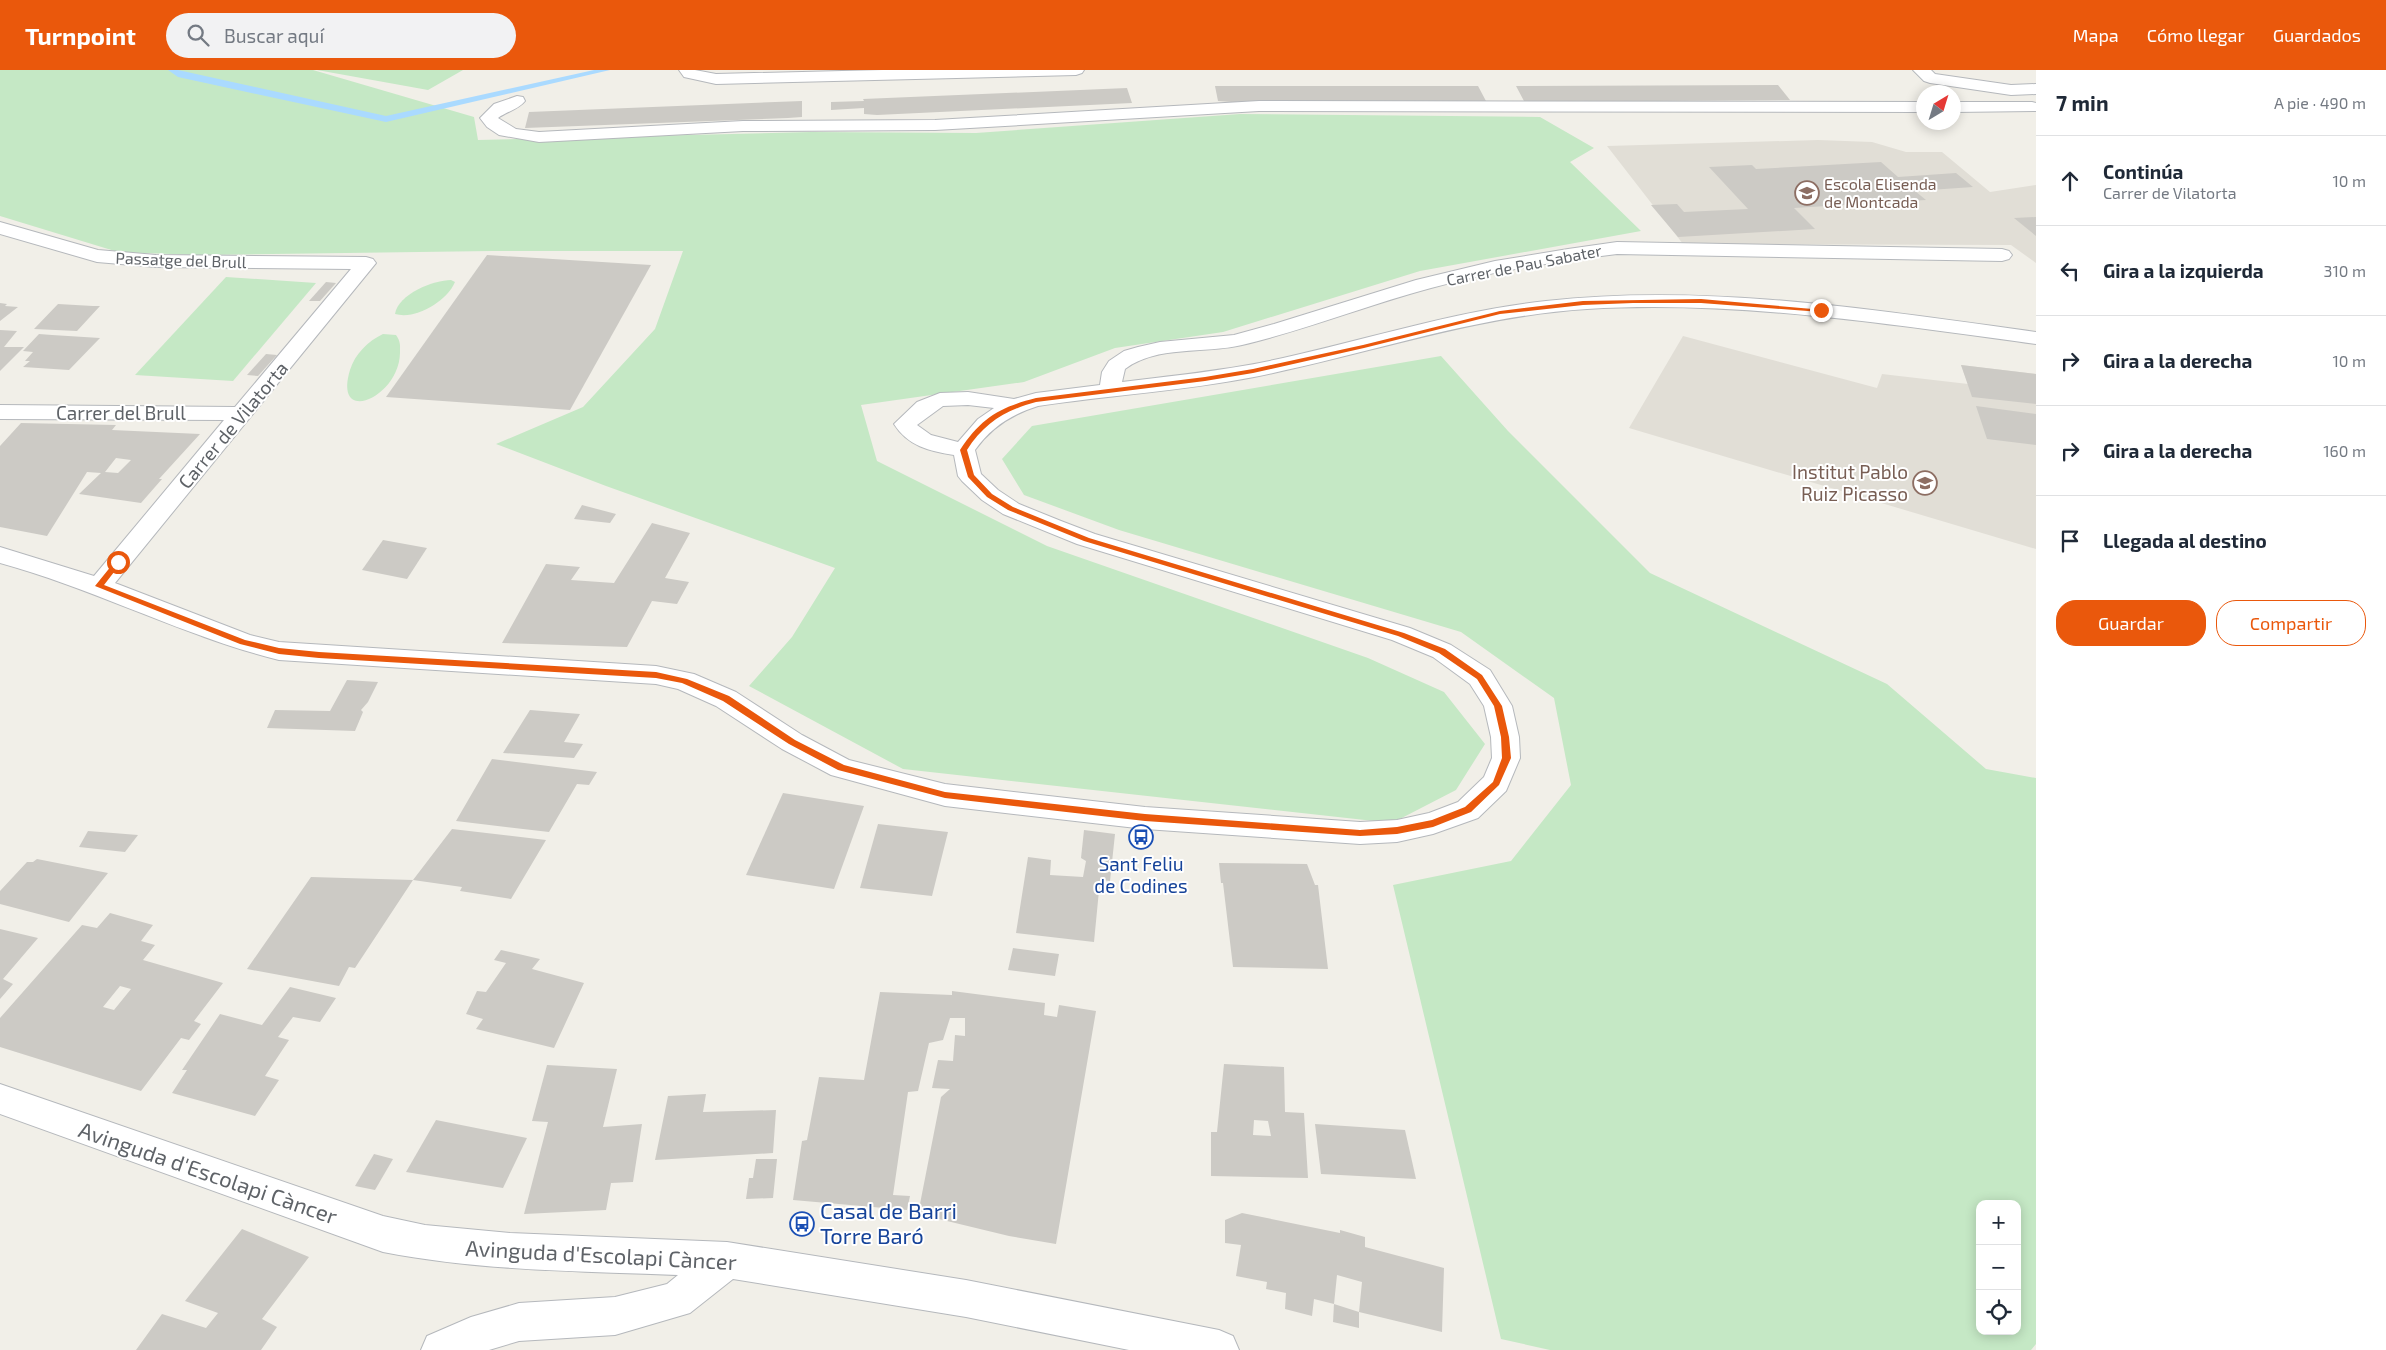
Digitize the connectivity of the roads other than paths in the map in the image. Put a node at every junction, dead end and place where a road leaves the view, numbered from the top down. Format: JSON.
{"nodes":[{"id":1,"x":687,"y":70,"type":"edge"},
{"id":2,"x":1076,"y":70,"type":"edge"},
{"id":3,"x":1922,"y":70,"type":"edge"},
{"id":4,"x":2036,"y":89,"type":"edge"},
{"id":5,"x":517,"y":101,"type":"dead end"},
{"id":6,"x":1916,"y":107,"type":"edge"},
{"id":7,"x":1961,"y":107,"type":"edge"},
{"id":8,"x":2036,"y":107,"type":"edge"},
{"id":9,"x":0,"y":228,"type":"edge"},
{"id":10,"x":2002,"y":256,"type":"dead end"},
{"id":11,"x":366,"y":263,"type":"joint"},
{"id":12,"x":2036,"y":338,"type":"edge"},
{"id":13,"x":1110,"y":391,"type":"junction"},
{"id":14,"x":1014,"y":406,"type":"junction"},
{"id":15,"x":0,"y":412,"type":"edge"},
{"id":16,"x":243,"y":414,"type":"junction"},
{"id":17,"x":964,"y":450,"type":"junction"},
{"id":18,"x":0,"y":555,"type":"edge"},
{"id":19,"x":99,"y":586,"type":"junction"},
{"id":20,"x":0,"y":1099,"type":"edge"},
{"id":21,"x":726,"y":1260,"type":"junction"},
{"id":22,"x":441,"y":1350,"type":"edge"},
{"id":23,"x":1219,"y":1350,"type":"edge"}],
"edges":[{"from":1,"to":2,"type":"street"},
{"from":3,"to":4,"type":"street"},
{"from":5,"to":6,"type":"street"},
{"from":7,"to":8,"type":"street"},
{"from":9,"to":11,"type":"street","name":"Passatge del Brull"},
{"from":10,"to":13,"type":"street","name":"Carrer de Pau Sabater"},
{"from":11,"to":16,"type":"street","name":"Carrer de Vilatorta"},
{"from":12,"to":13,"type":"street"},
{"from":13,"to":14,"type":"street"},
{"from":14,"to":17,"type":"street"},
{"from":14,"to":17,"type":"street"},
{"from":15,"to":16,"type":"street","name":"Carrer del Brull"},
{"from":16,"to":19,"type":"street","name":"Carrer de Vilatorta"},
{"from":17,"to":19,"type":"street"},
{"from":18,"to":19,"type":"street"},
{"from":20,"to":21,"type":"street","name":"Avinguda d'Escolapi Càncer"},
{"from":21,"to":22,"type":"street"},
{"from":21,"to":23,"type":"street","name":"Avinguda d'Escolapi Càncer"}]}
